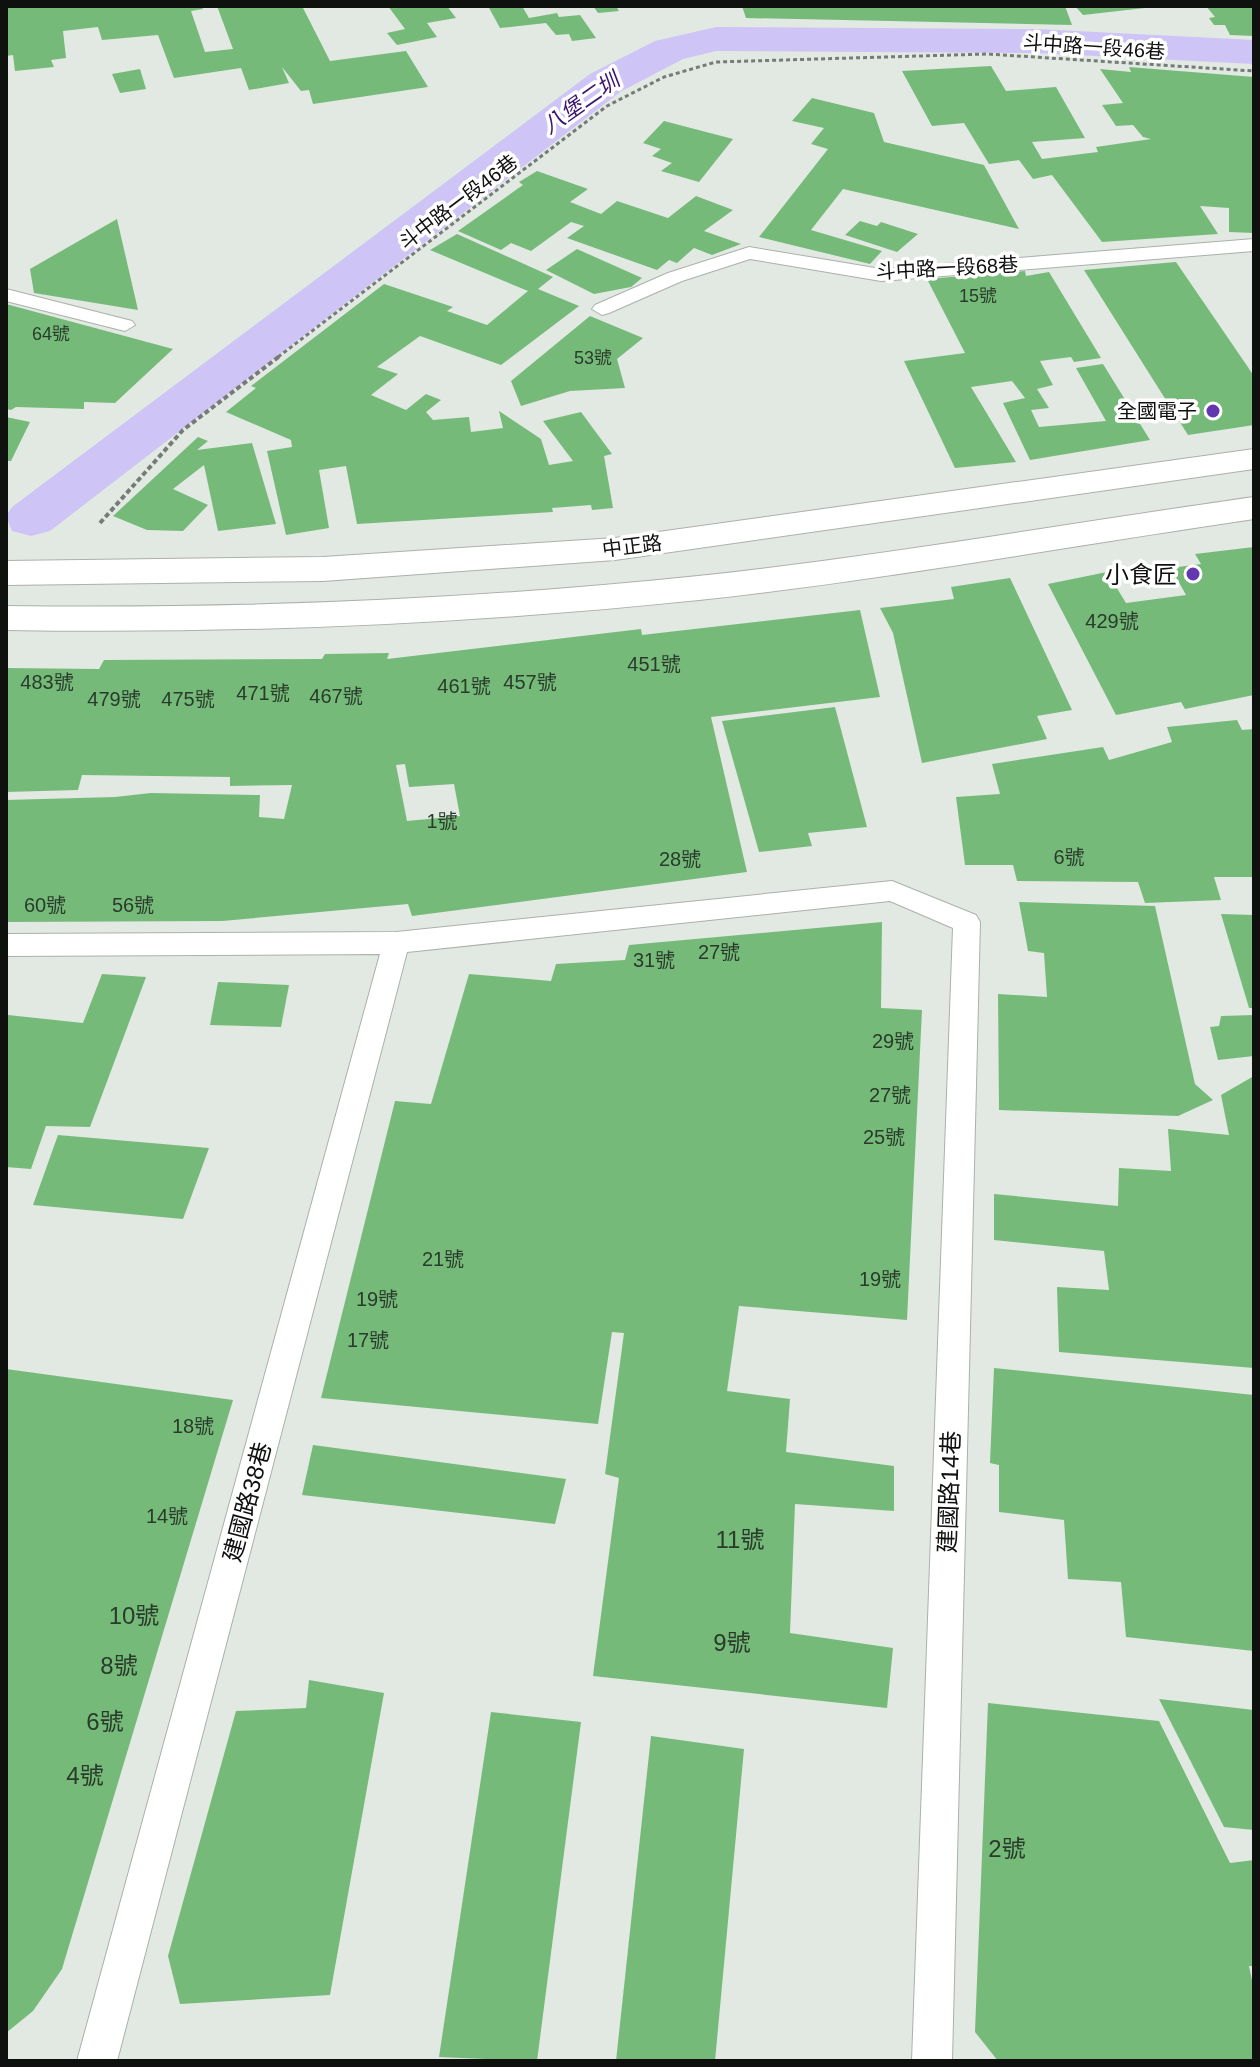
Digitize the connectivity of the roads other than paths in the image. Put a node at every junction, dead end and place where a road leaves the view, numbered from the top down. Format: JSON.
{"nodes":[{"id":1,"x":1254,"y":245,"type":"edge"},
{"id":2,"x":6,"y":295,"type":"edge"},
{"id":3,"x":602,"y":309,"type":"dead end"},
{"id":4,"x":125,"y":325,"type":"dead end"},
{"id":5,"x":1254,"y":459,"type":"edge"},
{"id":6,"x":1254,"y":508,"type":"edge"},
{"id":7,"x":6,"y":573,"type":"edge"},
{"id":8,"x":6,"y":618,"type":"edge"},
{"id":9,"x":396,"y":943,"type":"junction"},
{"id":10,"x":6,"y":945,"type":"edge"},
{"id":11,"x":97,"y":2061,"type":"edge"},
{"id":12,"x":932,"y":2061,"type":"edge"}],
"edges":[{"from":1,"to":3,"type":"lane","name":"斗中路一段68巷"},
{"from":2,"to":4,"type":"lane"},
{"from":5,"to":7,"type":"street","name":"中正路"},
{"from":6,"to":8,"type":"street","name":"中正路"},
{"from":9,"to":10,"type":"lane"},
{"from":9,"to":11,"type":"lane","name":"建國路38巷"},
{"from":9,"to":12,"type":"lane","name":"建國路14巷"}]}
